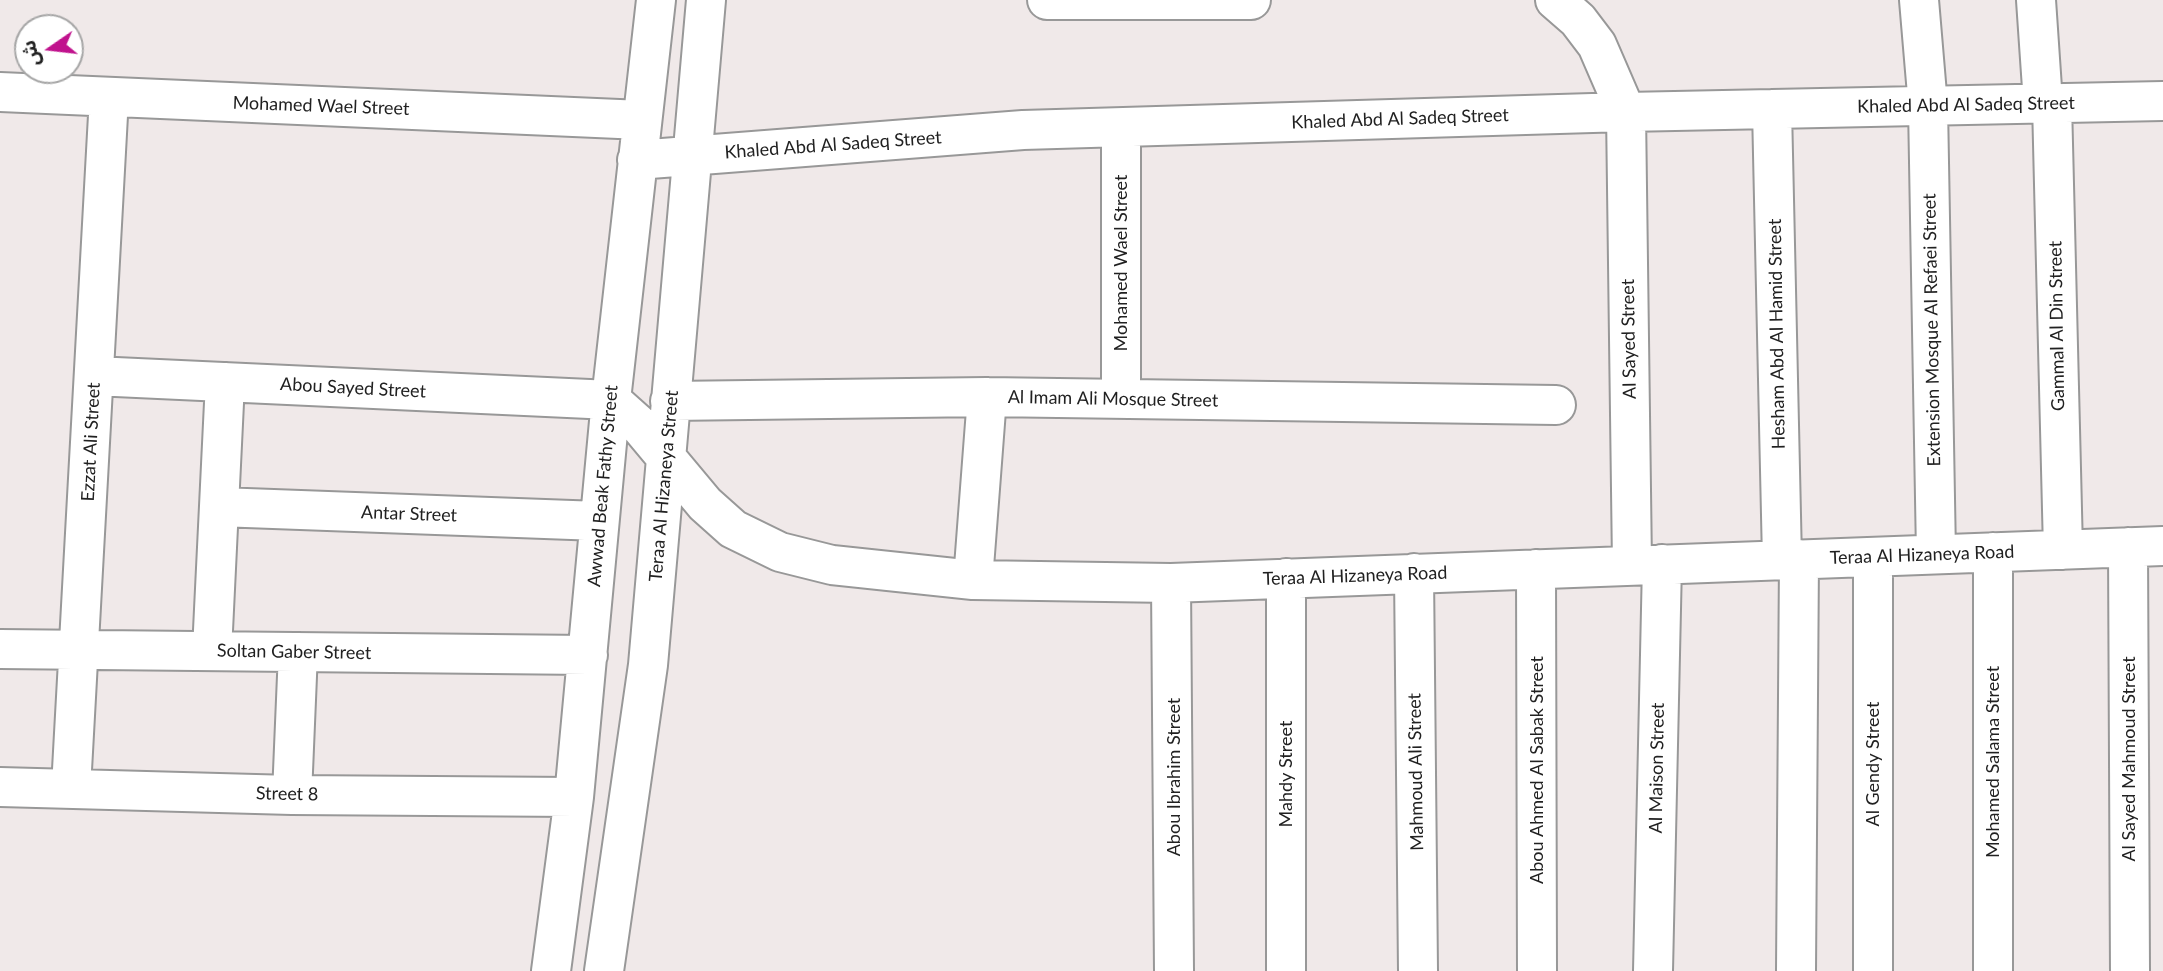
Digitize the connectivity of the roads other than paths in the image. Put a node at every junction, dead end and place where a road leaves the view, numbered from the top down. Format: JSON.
{"nodes":[{"id":1,"x":656,"y":0,"type":"edge"},
{"id":2,"x":706,"y":0,"type":"edge"},
{"id":3,"x":1047,"y":0,"type":"edge"},
{"id":4,"x":1251,"y":0,"type":"edge"},
{"id":5,"x":1555,"y":0,"type":"edge"},
{"id":6,"x":1919,"y":0,"type":"edge"},
{"id":7,"x":2036,"y":0,"type":"edge"},
{"id":8,"x":0,"y":92,"type":"edge"},
{"id":9,"x":109,"y":97,"type":"junction"},
{"id":10,"x":2163,"y":100,"type":"edge"},
{"id":11,"x":2048,"y":103,"type":"junction"},
{"id":12,"x":1928,"y":106,"type":"junction"},
{"id":13,"x":1772,"y":109,"type":"junction"},
{"id":14,"x":1626,"y":112,"type":"junction"},
{"id":15,"x":642,"y":120,"type":"junction"},
{"id":16,"x":1121,"y":128,"type":"junction"},
{"id":17,"x":692,"y":155,"type":"junction"},
{"id":18,"x":637,"y":160,"type":"junction"},
{"id":19,"x":94,"y":376,"type":"junction"},
{"id":20,"x":225,"y":382,"type":"junction"},
{"id":21,"x":987,"y":397,"type":"junction"},
{"id":22,"x":1121,"y":399,"type":"junction"},
{"id":23,"x":611,"y":400,"type":"junction"},
{"id":24,"x":670,"y":401,"type":"junction"},
{"id":25,"x":1556,"y":405,"type":"dead end"},
{"id":26,"x":665,"y":457,"type":"junction"},
{"id":27,"x":219,"y":507,"type":"junction"},
{"id":28,"x":600,"y":521,"type":"junction"},
{"id":29,"x":2146,"y":547,"type":"edge"},
{"id":30,"x":2063,"y":550,"type":"junction"},
{"id":31,"x":1993,"y":552,"type":"junction"},
{"id":32,"x":1936,"y":554,"type":"junction"},
{"id":33,"x":1873,"y":557,"type":"junction"},
{"id":34,"x":1791,"y":560,"type":"junction"},
{"id":35,"x":1647,"y":565,"type":"junction"},
{"id":36,"x":1536,"y":569,"type":"junction"},
{"id":37,"x":1414,"y":573,"type":"junction"},
{"id":38,"x":1286,"y":578,"type":"junction"},
{"id":39,"x":973,"y":580,"type":"junction"},
{"id":40,"x":1171,"y":583,"type":"junction"},
{"id":41,"x":0,"y":649,"type":"edge"},
{"id":42,"x":79,"y":650,"type":"junction"},
{"id":43,"x":212,"y":651,"type":"junction"},
{"id":44,"x":298,"y":652,"type":"junction"},
{"id":45,"x":587,"y":655,"type":"junction"},
{"id":46,"x":0,"y":787,"type":"edge"},
{"id":47,"x":71,"y":788,"type":"junction"},
{"id":48,"x":292,"y":795,"type":"junction"},
{"id":49,"x":574,"y":797,"type":"junction"},
{"id":50,"x":551,"y":971,"type":"edge"},
{"id":51,"x":604,"y":971,"type":"edge"},
{"id":52,"x":1174,"y":971,"type":"edge"},
{"id":53,"x":1286,"y":971,"type":"edge"},
{"id":54,"x":1418,"y":971,"type":"edge"},
{"id":55,"x":1537,"y":971,"type":"edge"},
{"id":56,"x":1653,"y":971,"type":"edge"},
{"id":57,"x":1796,"y":971,"type":"edge"},
{"id":58,"x":1873,"y":971,"type":"edge"},
{"id":59,"x":1993,"y":971,"type":"edge"},
{"id":60,"x":2130,"y":971,"type":"edge"}],
"edges":[{"from":1,"to":15,"type":"street","name":"Awwad Beak Fathy Street"},
{"from":2,"to":17,"type":"street","name":"Teraa Al Hizaneya Street"},
{"from":3,"to":4,"type":"street"},
{"from":5,"to":14,"type":"street"},
{"from":6,"to":12,"type":"street","name":"Extension Mosque Al Refaei Street"},
{"from":7,"to":11,"type":"street","name":"Gammal Al Din Street"},
{"from":8,"to":9,"type":"street","name":"Mohamed Wael Street"},
{"from":9,"to":15,"type":"street","name":"Mohamed Wael Street"},
{"from":9,"to":19,"type":"street","name":"Ezzat Ali Street"},
{"from":10,"to":11,"type":"street","name":"Khaled Abd Al Sadeq Street"},
{"from":11,"to":12,"type":"street","name":"Khaled Abd Al Sadeq Street"},
{"from":11,"to":30,"type":"street","name":"Gammal Al Din Street"},
{"from":12,"to":13,"type":"street","name":"Khaled Abd Al Sadeq Street"},
{"from":12,"to":32,"type":"street","name":"Extension Mosque Al Refaei Street"},
{"from":13,"to":14,"type":"street","name":"Khaled Abd Al Sadeq Street"},
{"from":13,"to":34,"type":"street","name":"Hesham Abd Al Hamid Street"},
{"from":14,"to":16,"type":"street","name":"Khaled Abd Al Sadeq Street"},
{"from":14,"to":35,"type":"street","name":"Al Sayed Street"},
{"from":15,"to":18,"type":"street","name":"Awwad Beak Fathy Street"},
{"from":16,"to":17,"type":"street","name":"Khaled Abd Al Sadeq Street"},
{"from":16,"to":22,"type":"street","name":"Mohamed Wael Street"},
{"from":17,"to":18,"type":"street","name":"Khaled Abd Al Sadeq Street"},
{"from":17,"to":24,"type":"street","name":"Teraa Al Hizaneya Street"},
{"from":18,"to":23,"type":"street","name":"Awwad Beak Fathy Street"},
{"from":19,"to":20,"type":"street","name":"Abou Sayed Street"},
{"from":19,"to":42,"type":"street","name":"Ezzat Ali Street"},
{"from":20,"to":23,"type":"street","name":"Abou Sayed Street"},
{"from":20,"to":27,"type":"street"},
{"from":21,"to":22,"type":"street","name":"Al Imam Ali Mosque Street"},
{"from":21,"to":24,"type":"street","name":"Al Imam Ali Mosque Street"},
{"from":21,"to":39,"type":"street"},
{"from":22,"to":25,"type":"street","name":"Al Imam Ali Mosque Street"},
{"from":23,"to":26,"type":"street","name":"Teraa Al Hizaneya Road"},
{"from":23,"to":28,"type":"street","name":"Awwad Beak Fathy Street"},
{"from":24,"to":26,"type":"street","name":"Teraa Al Hizaneya Street"},
{"from":26,"to":39,"type":"street","name":"Teraa Al Hizaneya Road"},
{"from":26,"to":51,"type":"street","name":"Teraa Al Hizaneya Street"},
{"from":27,"to":28,"type":"street","name":"Antar Street"},
{"from":27,"to":43,"type":"street"},
{"from":28,"to":45,"type":"street","name":"Awwad Beak Fathy Street"},
{"from":29,"to":30,"type":"street","name":"Teraa Al Hizaneya Road"},
{"from":29,"to":60,"type":"street","name":"Al Sayed Mahmoud Street"},
{"from":30,"to":31,"type":"street","name":"Teraa Al Hizaneya Road"},
{"from":31,"to":32,"type":"street","name":"Teraa Al Hizaneya Road"},
{"from":31,"to":59,"type":"street","name":"Mohamed Salama Street"},
{"from":32,"to":33,"type":"street","name":"Teraa Al Hizaneya Road"},
{"from":33,"to":34,"type":"street","name":"Teraa Al Hizaneya Road"},
{"from":33,"to":58,"type":"street","name":"Al Gendy Street"},
{"from":34,"to":35,"type":"street","name":"Teraa Al Hizaneya Road"},
{"from":34,"to":57,"type":"street","name":"Hesham Abd Al Hamid Street"},
{"from":35,"to":36,"type":"street","name":"Teraa Al Hizaneya Road"},
{"from":35,"to":56,"type":"street","name":"Al Maison Street"},
{"from":36,"to":37,"type":"street","name":"Teraa Al Hizaneya Road"},
{"from":36,"to":55,"type":"street","name":"Abou Ahmed Al Sabak Street"},
{"from":37,"to":38,"type":"street","name":"Teraa Al Hizaneya Road"},
{"from":37,"to":54,"type":"street","name":"Mahmoud Ali Street"},
{"from":38,"to":40,"type":"street","name":"Teraa Al Hizaneya Road"},
{"from":38,"to":53,"type":"street","name":"Mahdy Street"},
{"from":39,"to":40,"type":"street","name":"Teraa Al Hizaneya Road"},
{"from":40,"to":52,"type":"street","name":"Abou Ibrahim Street"},
{"from":41,"to":42,"type":"street","name":"Soltan Gaber Street"},
{"from":42,"to":43,"type":"street","name":"Soltan Gaber Street"},
{"from":42,"to":47,"type":"street","name":"Ezzat Ali Street"},
{"from":43,"to":44,"type":"street","name":"Soltan Gaber Street"},
{"from":44,"to":45,"type":"street","name":"Soltan Gaber Street"},
{"from":44,"to":48,"type":"street"},
{"from":45,"to":49,"type":"street","name":"Awwad Beak Fathy Street"},
{"from":46,"to":47,"type":"street","name":"Street 8"},
{"from":47,"to":48,"type":"street","name":"Street 8"},
{"from":48,"to":49,"type":"street","name":"Street 8"},
{"from":49,"to":50,"type":"street","name":"Awwad Beak Fathy Street"}]}
